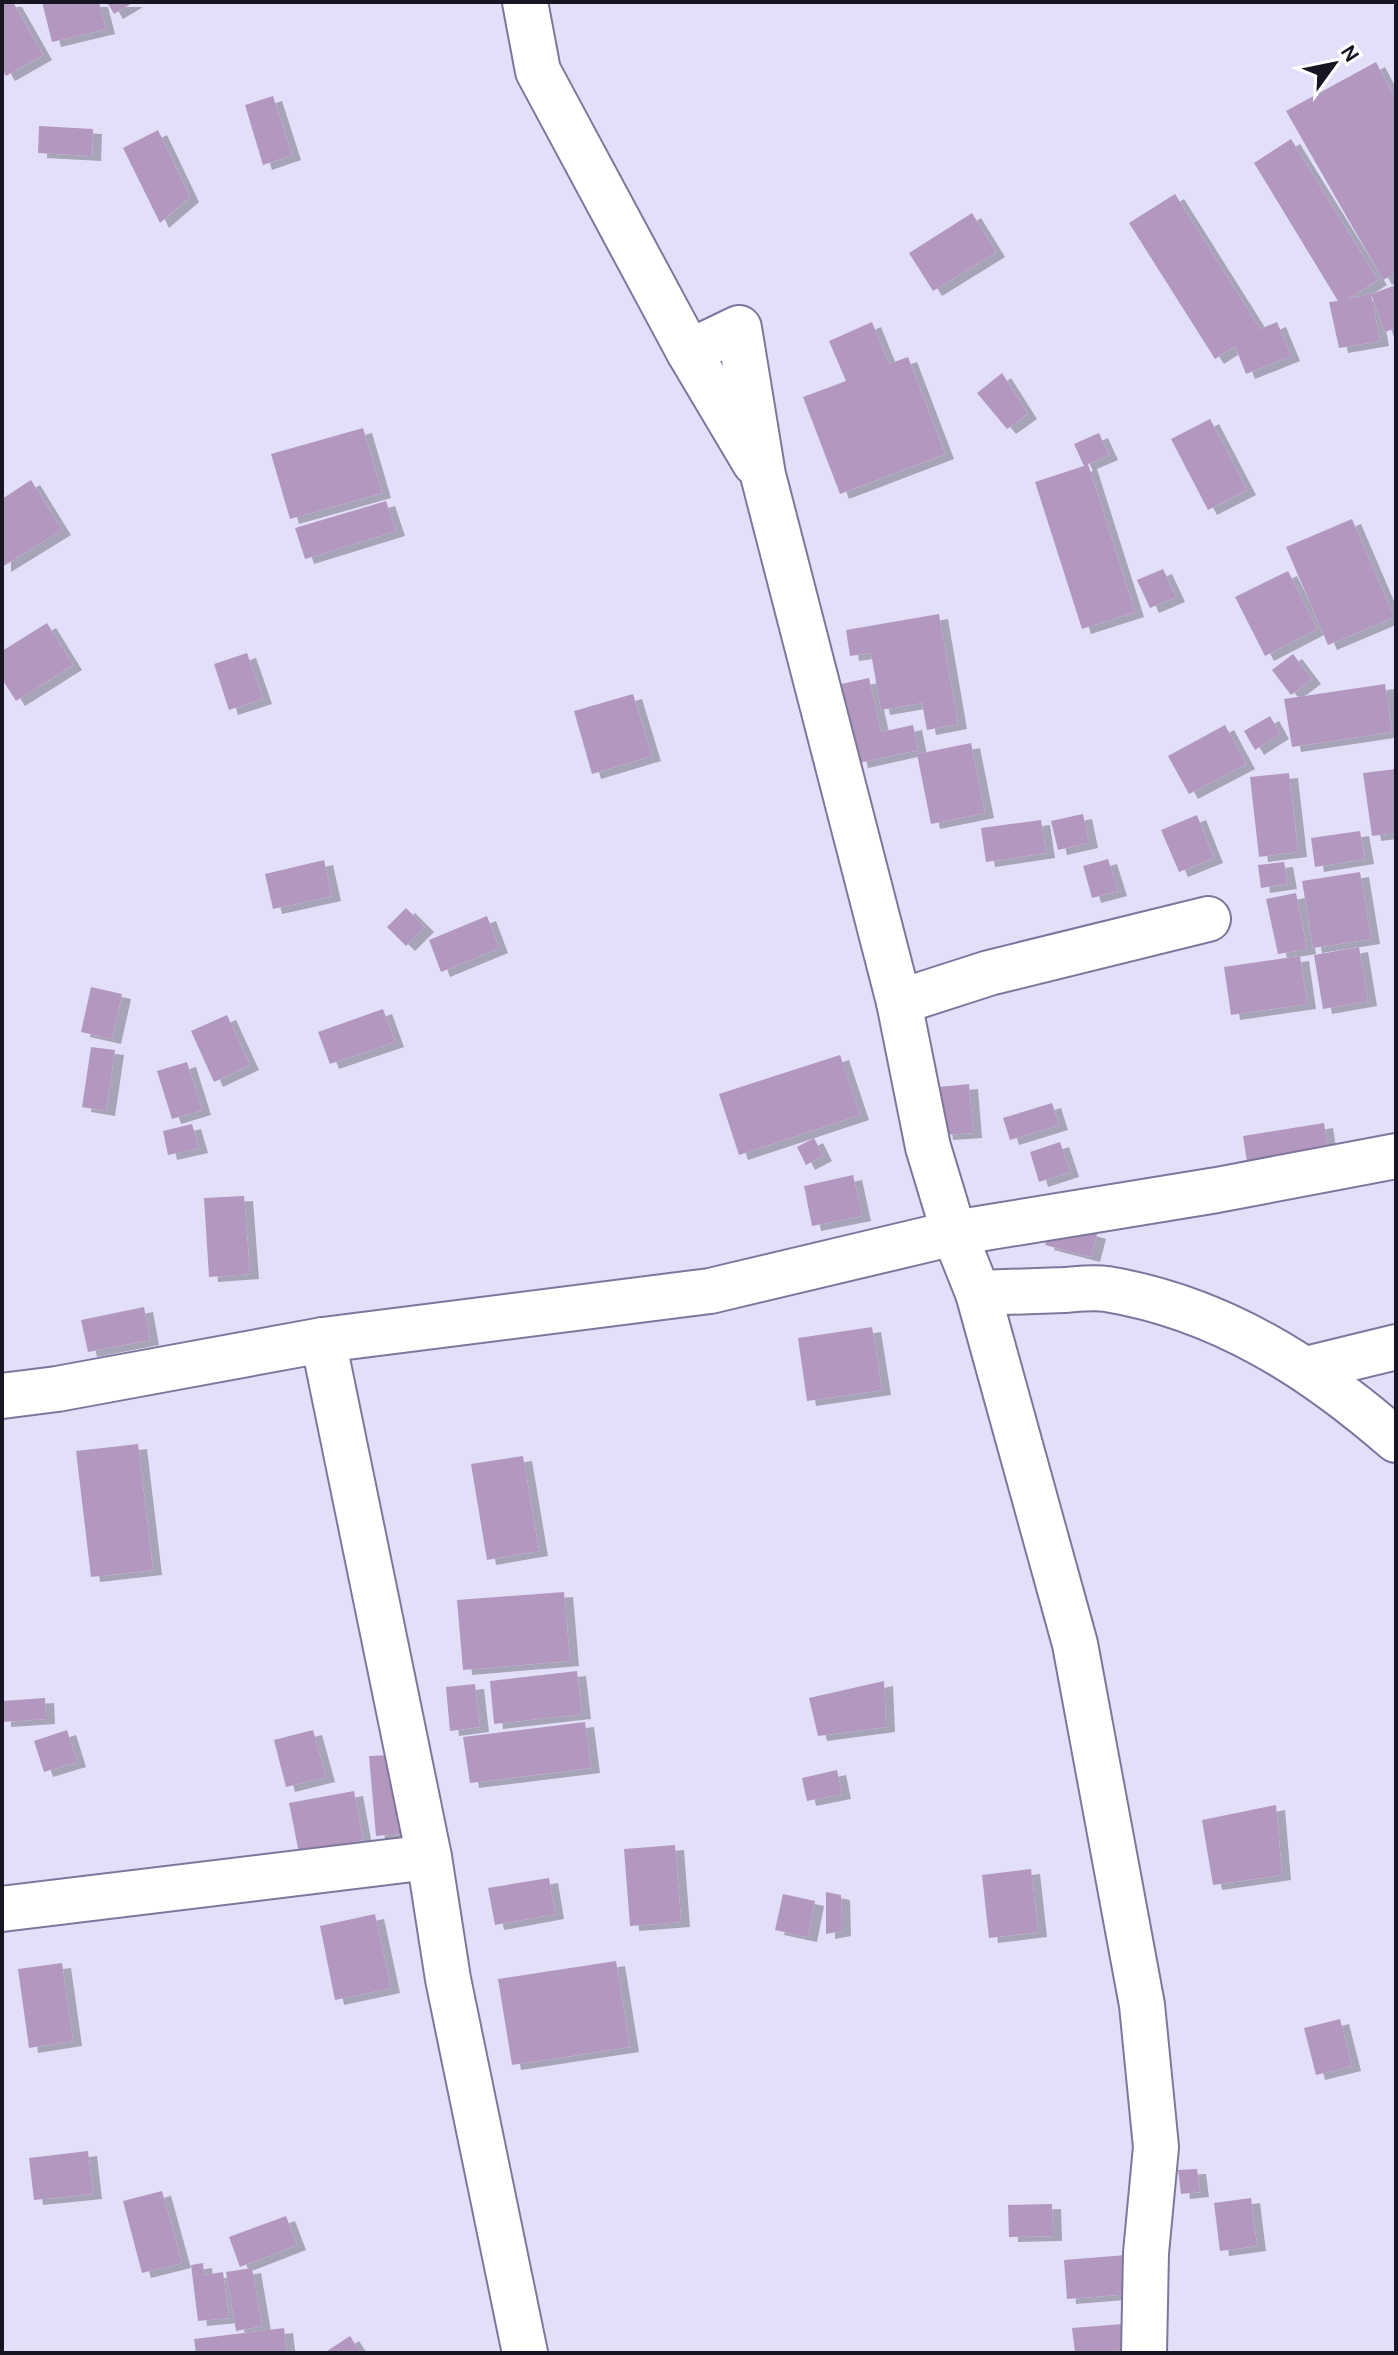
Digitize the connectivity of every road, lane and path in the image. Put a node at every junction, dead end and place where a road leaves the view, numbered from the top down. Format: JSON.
{"nodes":[{"id":1,"x":525,"y":2,"type":"edge"},
{"id":2,"x":1208,"y":919,"type":"dead end"},
{"id":3,"x":899,"y":1002,"type":"junction"},
{"id":4,"x":1396,"y":1156,"type":"edge"},
{"id":5,"x":954,"y":1233,"type":"junction"},
{"id":6,"x":978,"y":1293,"type":"junction"},
{"id":7,"x":323,"y":1340,"type":"junction"},
{"id":8,"x":1396,"y":1347,"type":"edge"},
{"id":9,"x":1306,"y":1369,"type":"junction"},
{"id":10,"x":2,"y":1396,"type":"edge"},
{"id":11,"x":1396,"y":1440,"type":"edge"},
{"id":12,"x":429,"y":1857,"type":"junction"},
{"id":13,"x":2,"y":1909,"type":"edge"},
{"id":14,"x":525,"y":2353,"type":"edge"},
{"id":15,"x":1144,"y":2353,"type":"edge"}],
"edges":[{"from":1,"to":3,"type":"street"},
{"from":2,"to":3,"type":"street"},
{"from":3,"to":5,"type":"street"},
{"from":4,"to":5,"type":"street"},
{"from":5,"to":6,"type":"street"},
{"from":5,"to":7,"type":"street"},
{"from":6,"to":9,"type":"street"},
{"from":6,"to":15,"type":"street"},
{"from":7,"to":10,"type":"street"},
{"from":7,"to":12,"type":"street"},
{"from":8,"to":9,"type":"street"},
{"from":9,"to":11,"type":"street"},
{"from":12,"to":13,"type":"street"},
{"from":12,"to":14,"type":"street"}]}
